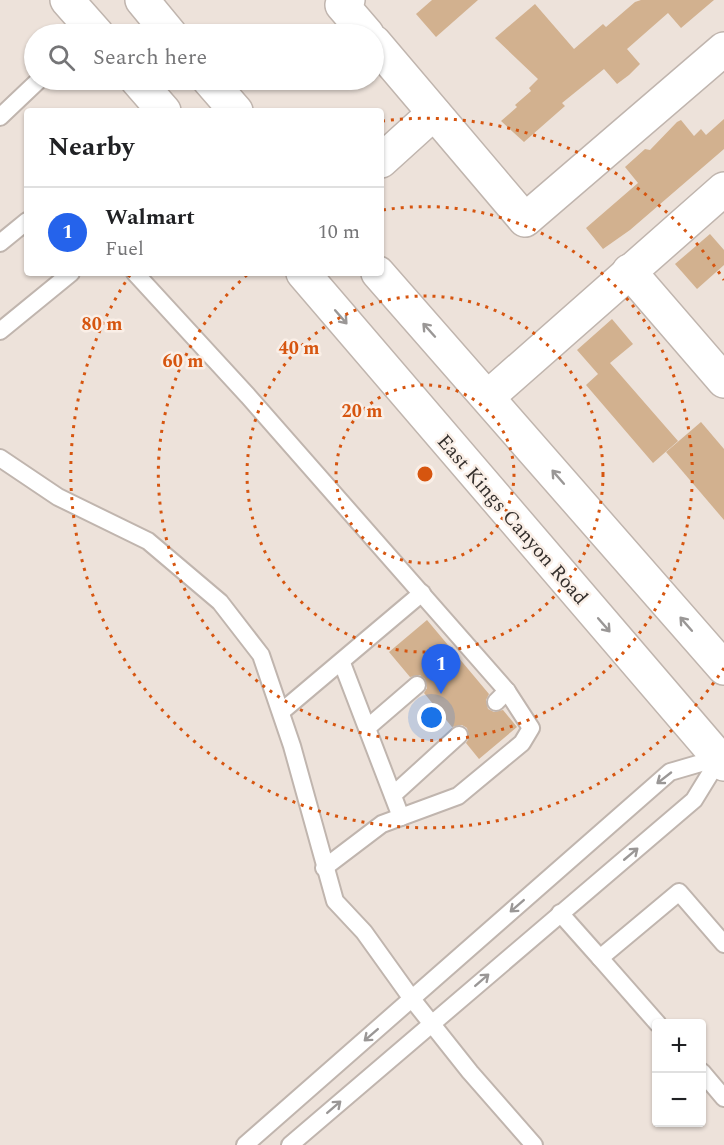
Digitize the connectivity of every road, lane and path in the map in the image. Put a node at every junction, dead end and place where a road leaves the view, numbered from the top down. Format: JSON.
{"nodes":[{"id":1,"x":142,"y":0,"type":"edge"},
{"id":2,"x":348,"y":0,"type":"edge"},
{"id":3,"x":162,"y":24,"type":"edge"},
{"id":4,"x":358,"y":24,"type":"edge"},
{"id":5,"x":724,"y":49,"type":"edge"},
{"id":6,"x":384,"y":54,"type":"edge"},
{"id":7,"x":32,"y":90,"type":"edge"},
{"id":8,"x":145,"y":90,"type":"edge"},
{"id":9,"x":217,"y":90,"type":"edge"},
{"id":10,"x":159,"y":108,"type":"edge"},
{"id":11,"x":233,"y":108,"type":"edge"},
{"id":12,"x":434,"y":113,"type":"junction"},
{"id":13,"x":0,"y":117,"type":"edge"},
{"id":14,"x":384,"y":158,"type":"edge"},
{"id":15,"x":724,"y":189,"type":"edge"},
{"id":16,"x":24,"y":223,"type":"edge"},
{"id":17,"x":0,"y":243,"type":"edge"},
{"id":18,"x":629,"y":271,"type":"junction"},
{"id":19,"x":67,"y":276,"type":"edge"},
{"id":20,"x":138,"y":276,"type":"edge"},
{"id":21,"x":306,"y":276,"type":"edge"},
{"id":22,"x":381,"y":276,"type":"edge"},
{"id":23,"x":0,"y":331,"type":"edge"},
{"id":24,"x":724,"y":381,"type":"edge"},
{"id":25,"x":488,"y":397,"type":"junction"},
{"id":26,"x":0,"y":458,"type":"edge"},
{"id":27,"x":422,"y":593,"type":"junction"},
{"id":28,"x":342,"y":663,"type":"junction"},
{"id":29,"x":724,"y":668,"type":"edge"},
{"id":30,"x":417,"y":685,"type":"dead end"},
{"id":31,"x":281,"y":712,"type":"junction"},
{"id":32,"x":367,"y":728,"type":"junction"},
{"id":33,"x":459,"y":735,"type":"dead end"},
{"id":34,"x":722,"y":759,"type":"edge"},
{"id":35,"x":393,"y":795,"type":"junction"},
{"id":36,"x":401,"y":817,"type":"junction"},
{"id":37,"x":324,"y":868,"type":"junction"},
{"id":38,"x":560,"y":913,"type":"junction"},
{"id":39,"x":724,"y":944,"type":"edge"},
{"id":40,"x":600,"y":958,"type":"junction"},
{"id":41,"x":412,"y":999,"type":"junction"},
{"id":42,"x":654,"y":1019,"type":"edge"},
{"id":43,"x":431,"y":1023,"type":"junction"},
{"id":44,"x":703,"y":1073,"type":"edge"},
{"id":45,"x":724,"y":1098,"type":"edge"},
{"id":46,"x":245,"y":1145,"type":"edge"},
{"id":47,"x":290,"y":1145,"type":"edge"},
{"id":48,"x":534,"y":1145,"type":"edge"}],
"edges":[{"from":1,"to":3,"type":"main road"},
{"from":2,"to":4,"type":"main road"},
{"from":5,"to":12,"type":"main road"},
{"from":6,"to":12,"type":"main road"},
{"from":7,"to":13,"type":"lane"},
{"from":8,"to":10,"type":"main road"},
{"from":9,"to":11,"type":"main road"},
{"from":12,"to":14,"type":"main road"},
{"from":15,"to":18,"type":"main road"},
{"from":16,"to":17,"type":"lane"},
{"from":18,"to":24,"type":"main road"},
{"from":18,"to":25,"type":"main road"},
{"from":19,"to":23,"type":"lane"},
{"from":20,"to":27,"type":"lane"},
{"from":21,"to":34,"type":"main road","name":"East Kings Canyon Road","one_way":true},
{"from":25,"to":22,"type":"main road","one_way":true},
{"from":29,"to":25,"type":"main road","one_way":true},
{"from":26,"to":31,"type":"lane"},
{"from":27,"to":28,"type":"lane"},
{"from":27,"to":36,"type":"lane"},
{"from":28,"to":31,"type":"lane"},
{"from":28,"to":32,"type":"lane"},
{"from":30,"to":32,"type":"lane"},
{"from":31,"to":37,"type":"lane"},
{"from":32,"to":35,"type":"lane"},
{"from":33,"to":35,"type":"lane"},
{"from":38,"to":34,"type":"lane","one_way":true},
{"from":34,"to":41,"type":"lane","one_way":true},
{"from":35,"to":36,"type":"lane"},
{"from":36,"to":37,"type":"lane"},
{"from":37,"to":41,"type":"lane"},
{"from":38,"to":40,"type":"lane"},
{"from":43,"to":38,"type":"lane","one_way":true},
{"from":39,"to":40,"type":"lane"},
{"from":40,"to":42,"type":"lane"},
{"from":41,"to":43,"type":"lane"},
{"from":41,"to":46,"type":"lane","one_way":true},
{"from":47,"to":43,"type":"lane","one_way":true},
{"from":43,"to":48,"type":"lane"},
{"from":44,"to":45,"type":"lane"}]}
